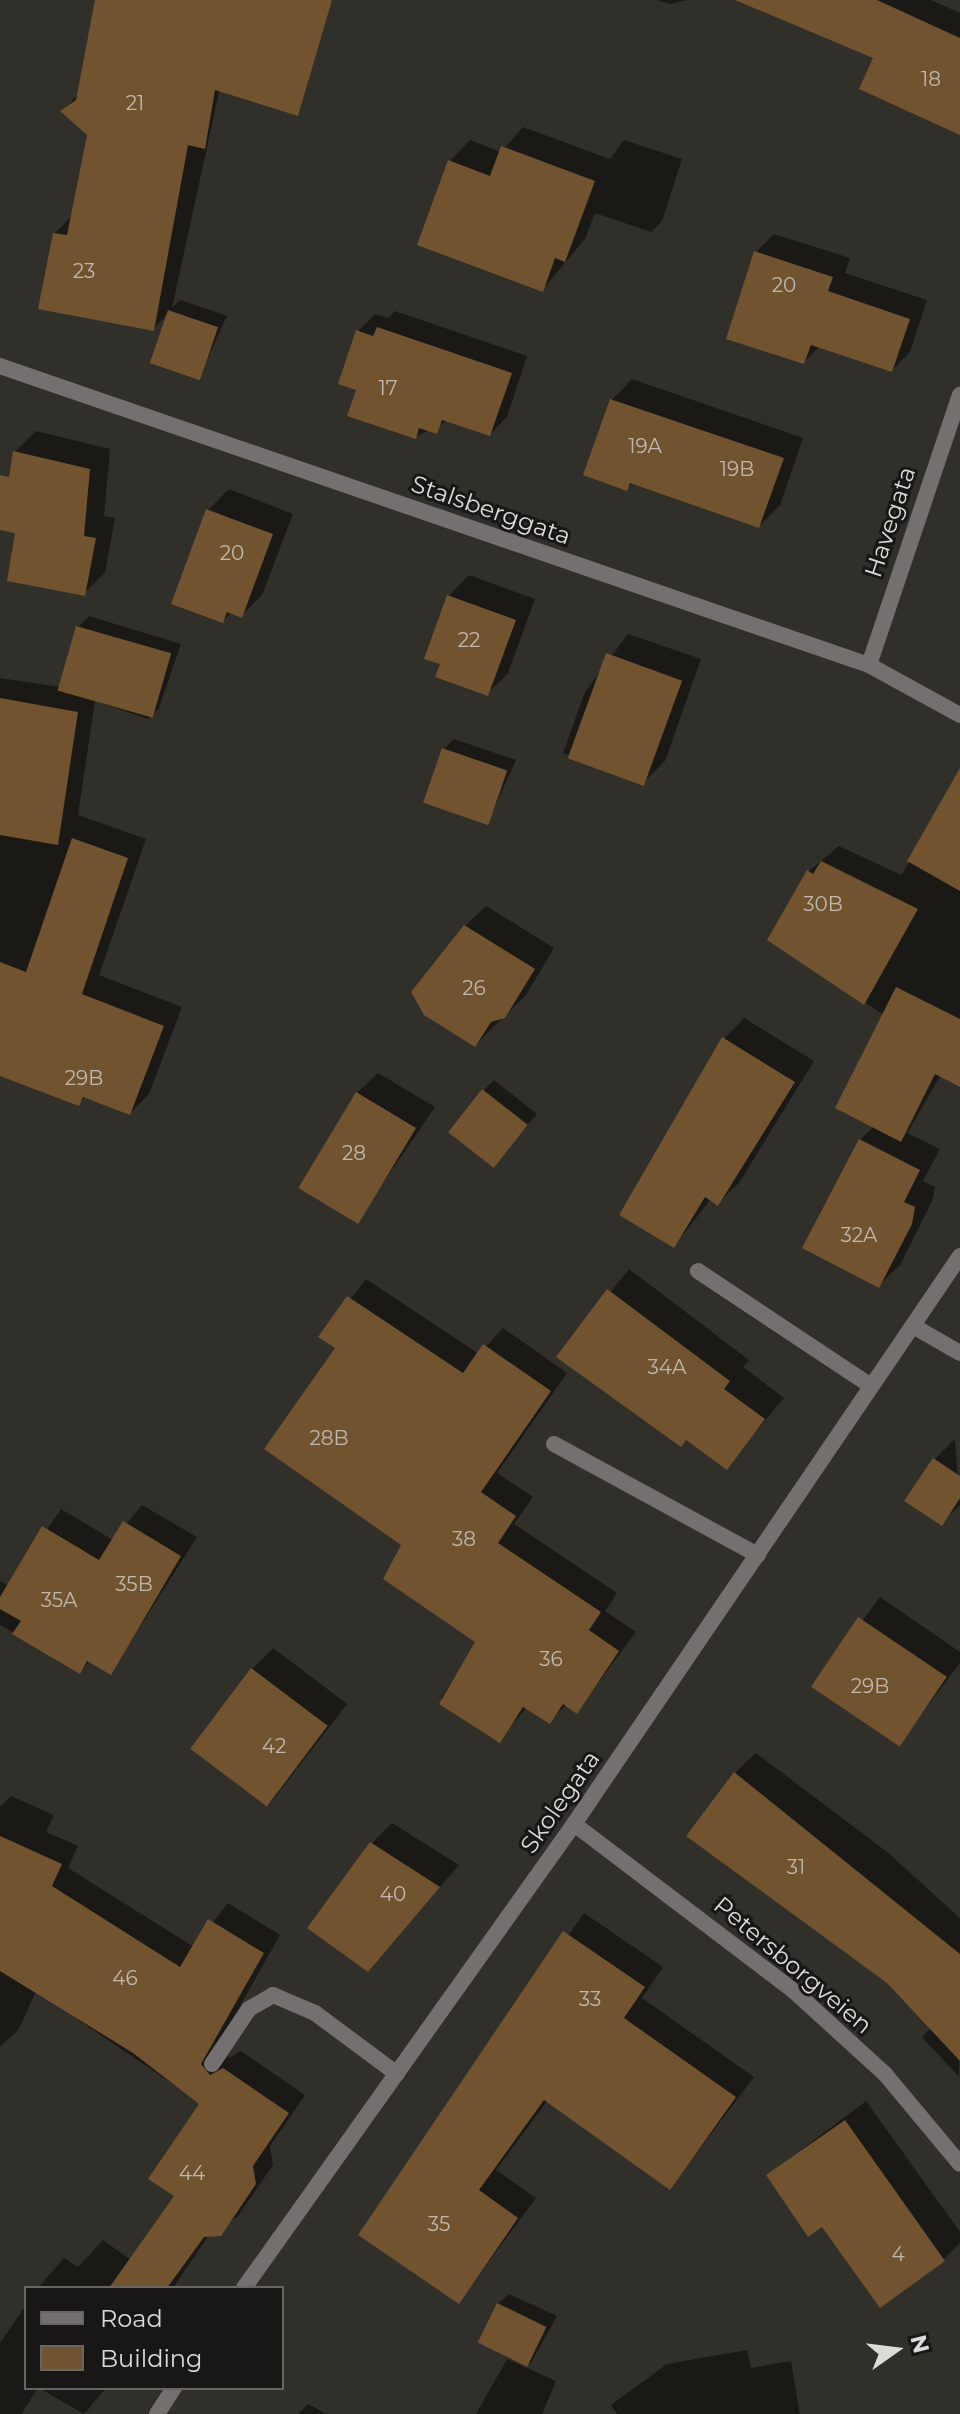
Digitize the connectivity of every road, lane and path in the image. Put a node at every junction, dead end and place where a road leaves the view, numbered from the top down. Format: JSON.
{"nodes":[{"id":1,"x":0,"y":366,"type":"edge"},
{"id":2,"x":960,"y":395,"type":"edge"},
{"id":3,"x":869,"y":665,"type":"junction"},
{"id":4,"x":960,"y":715,"type":"edge"},
{"id":5,"x":960,"y":1256,"type":"edge"},
{"id":6,"x":698,"y":1271,"type":"dead end"},
{"id":7,"x":913,"y":1326,"type":"junction"},
{"id":8,"x":960,"y":1353,"type":"edge"},
{"id":9,"x":871,"y":1386,"type":"junction"},
{"id":10,"x":554,"y":1444,"type":"dead end"},
{"id":11,"x":758,"y":1555,"type":"junction"},
{"id":12,"x":574,"y":1824,"type":"junction"},
{"id":13,"x":212,"y":2064,"type":"dead end"},
{"id":14,"x":397,"y":2074,"type":"junction"},
{"id":15,"x":960,"y":2164,"type":"edge"},
{"id":16,"x":245,"y":2286,"type":"edge"},
{"id":17,"x":173,"y":2390,"type":"edge"},
{"id":18,"x":157,"y":2414,"type":"edge"}],
"edges":[{"from":1,"to":3,"type":"street","name":"Stalsberggata"},
{"from":2,"to":3,"type":"street","name":"Havegata"},
{"from":3,"to":4,"type":"street","name":"Stalsberggata"},
{"from":5,"to":7,"type":"street","name":"Skolegata"},
{"from":6,"to":9,"type":"street"},
{"from":7,"to":8,"type":"street"},
{"from":7,"to":9,"type":"street","name":"Skolegata"},
{"from":9,"to":11,"type":"street","name":"Skolegata"},
{"from":10,"to":11,"type":"street"},
{"from":11,"to":12,"type":"street","name":"Skolegata"},
{"from":12,"to":14,"type":"street","name":"Skolegata"},
{"from":12,"to":15,"type":"street","name":"Petersborgveien"},
{"from":13,"to":14,"type":"street"},
{"from":14,"to":16,"type":"street","name":"Skolegata"},
{"from":17,"to":18,"type":"street"}]}
